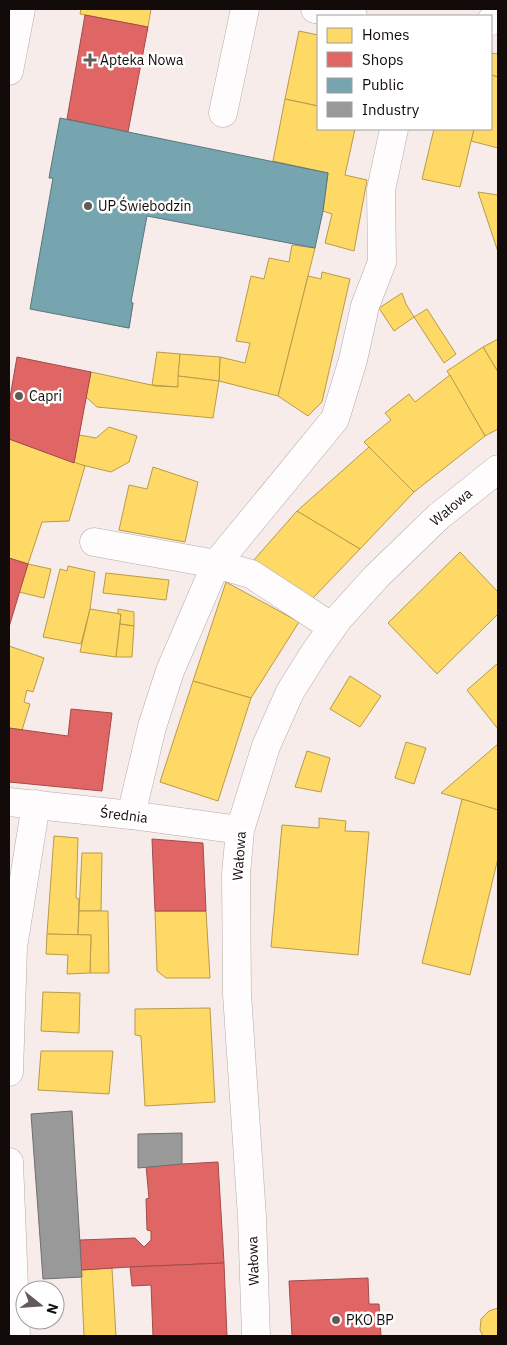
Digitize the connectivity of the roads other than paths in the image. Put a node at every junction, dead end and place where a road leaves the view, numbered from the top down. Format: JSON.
{"nodes":[{"id":1,"x":20,"y":9,"type":"edge"},
{"id":2,"x":245,"y":9,"type":"edge"},
{"id":3,"x":315,"y":9,"type":"edge"},
{"id":4,"x":348,"y":15,"type":"edge"},
{"id":5,"x":9,"y":71,"type":"edge"},
{"id":6,"x":223,"y":113,"type":"dead end"},
{"id":7,"x":394,"y":130,"type":"edge"},
{"id":8,"x":498,"y":469,"type":"edge"},
{"id":9,"x":94,"y":542,"type":"dead end"},
{"id":10,"x":216,"y":564,"type":"junction"},
{"id":11,"x":332,"y":627,"type":"junction"},
{"id":12,"x":9,"y":802,"type":"edge"},
{"id":13,"x":36,"y":804,"type":"junction"},
{"id":14,"x":132,"y":815,"type":"junction"},
{"id":15,"x":240,"y":830,"type":"junction"},
{"id":16,"x":9,"y":1072,"type":"edge"},
{"id":17,"x":9,"y":1162,"type":"edge"},
{"id":18,"x":16,"y":1336,"type":"edge"},
{"id":19,"x":256,"y":1336,"type":"edge"}],
"edges":[{"from":1,"to":5,"type":"street"},
{"from":2,"to":6,"type":"street"},
{"from":3,"to":4,"type":"street"},
{"from":7,"to":10,"type":"street"},
{"from":8,"to":11,"type":"street","name":"Wałowa"},
{"from":9,"to":10,"type":"street"},
{"from":10,"to":11,"type":"street"},
{"from":10,"to":14,"type":"street"},
{"from":11,"to":15,"type":"street","name":"Wałowa"},
{"from":12,"to":13,"type":"street","name":"Średnia"},
{"from":13,"to":14,"type":"street","name":"Średnia"},
{"from":13,"to":16,"type":"street"},
{"from":14,"to":15,"type":"street","name":"Średnia"},
{"from":15,"to":19,"type":"street","name":"Wałowa"},
{"from":17,"to":18,"type":"street"}]}
